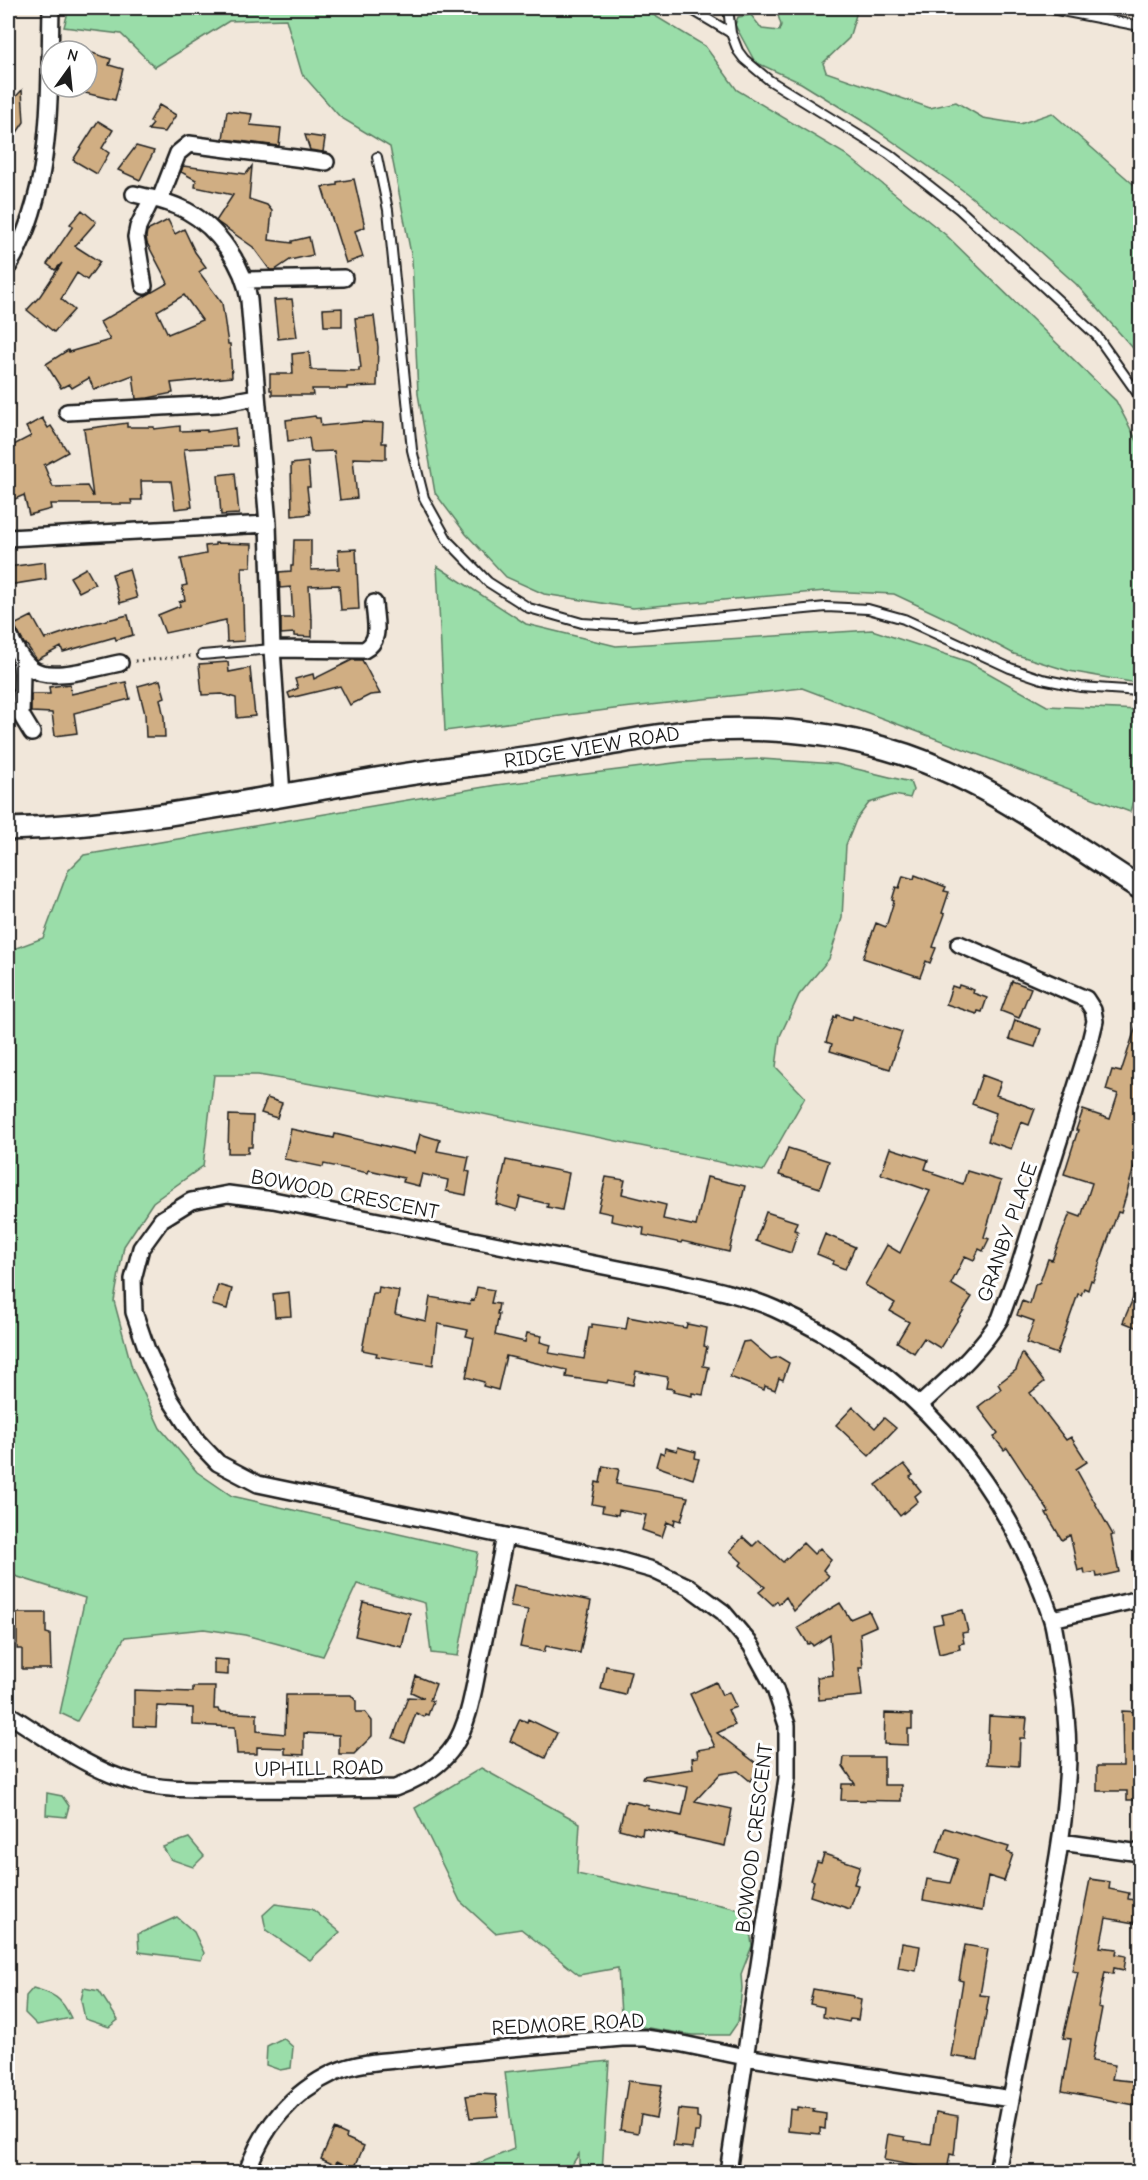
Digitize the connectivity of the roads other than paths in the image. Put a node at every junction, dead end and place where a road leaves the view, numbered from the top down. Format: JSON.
{"nodes":[{"id":1,"x":51,"y":8,"type":"edge"},
{"id":2,"x":689,"y":8,"type":"edge"},
{"id":3,"x":728,"y":8,"type":"edge"},
{"id":4,"x":1047,"y":8,"type":"edge"},
{"id":5,"x":1140,"y":26,"type":"edge"},
{"id":6,"x":731,"y":33,"type":"junction"},
{"id":7,"x":377,"y":157,"type":"dead end"},
{"id":8,"x":326,"y":162,"type":"dead end"},
{"id":9,"x":134,"y":194,"type":"dead end"},
{"id":10,"x":156,"y":199,"type":"junction"},
{"id":11,"x":8,"y":267,"type":"edge"},
{"id":12,"x":344,"y":278,"type":"dead end"},
{"id":13,"x":246,"y":280,"type":"junction"},
{"id":14,"x":144,"y":286,"type":"dead end"},
{"id":15,"x":257,"y":397,"type":"junction"},
{"id":16,"x":1140,"y":397,"type":"edge"},
{"id":17,"x":67,"y":412,"type":"dead end"},
{"id":18,"x":268,"y":524,"type":"junction"},
{"id":19,"x":8,"y":538,"type":"edge"},
{"id":20,"x":374,"y":603,"type":"dead end"},
{"id":21,"x":8,"y":633,"type":"edge"},
{"id":22,"x":272,"y":650,"type":"junction"},
{"id":23,"x":20,"y":655,"type":"junction"},
{"id":24,"x":198,"y":655,"type":"road end"},
{"id":25,"x":127,"y":662,"type":"road end"},
{"id":26,"x":1140,"y":691,"type":"edge"},
{"id":27,"x":32,"y":733,"type":"dead end"},
{"id":28,"x":282,"y":795,"type":"junction"},
{"id":29,"x":8,"y":829,"type":"edge"},
{"id":30,"x":1140,"y":888,"type":"edge"},
{"id":31,"x":959,"y":944,"type":"dead end"},
{"id":32,"x":921,"y":1405,"type":"junction"},
{"id":33,"x":506,"y":1536,"type":"junction"},
{"id":34,"x":1140,"y":1599,"type":"edge"},
{"id":35,"x":1052,"y":1619,"type":"junction"},
{"id":36,"x":8,"y":1714,"type":"edge"},
{"id":37,"x":1061,"y":1842,"type":"junction"},
{"id":38,"x":1140,"y":1853,"type":"edge"},
{"id":39,"x":745,"y":2057,"type":"junction"},
{"id":40,"x":1011,"y":2099,"type":"junction"},
{"id":41,"x":247,"y":2172,"type":"edge"},
{"id":42,"x":728,"y":2172,"type":"edge"},
{"id":43,"x":997,"y":2172,"type":"edge"}],
"edges":[{"from":1,"to":11,"type":"street"},
{"from":2,"to":6,"type":"lane"},
{"from":3,"to":6,"type":"lane"},
{"from":4,"to":5,"type":"lane"},
{"from":6,"to":16,"type":"lane"},
{"from":7,"to":26,"type":"lane"},
{"from":8,"to":10,"type":"street"},
{"from":9,"to":10,"type":"street"},
{"from":10,"to":13,"type":"street"},
{"from":10,"to":14,"type":"street"},
{"from":12,"to":13,"type":"street"},
{"from":13,"to":15,"type":"street"},
{"from":15,"to":17,"type":"street"},
{"from":15,"to":18,"type":"street"},
{"from":18,"to":19,"type":"street"},
{"from":18,"to":22,"type":"street"},
{"from":20,"to":22,"type":"street"},
{"from":21,"to":23,"type":"street"},
{"from":22,"to":24,"type":"lane"},
{"from":22,"to":28,"type":"street"},
{"from":23,"to":25,"type":"street"},
{"from":23,"to":27,"type":"street"},
{"from":28,"to":29,"type":"street","name":"RIDGE VIEW ROAD"},
{"from":28,"to":30,"type":"street","name":"RIDGE VIEW ROAD"},
{"from":31,"to":32,"type":"street","name":"GRANBY PLACE"},
{"from":32,"to":33,"type":"street","name":"BOWOOD CRESCENT"},
{"from":32,"to":35,"type":"street","name":"BOWOOD CRESCENT"},
{"from":33,"to":36,"type":"street","name":"UPHILL ROAD"},
{"from":33,"to":39,"type":"street","name":"BOWOOD CRESCENT"},
{"from":34,"to":35,"type":"street"},
{"from":35,"to":37,"type":"street","name":"BOWOOD CRESCENT"},
{"from":37,"to":38,"type":"street"},
{"from":37,"to":40,"type":"street","name":"BOWOOD CRESCENT"},
{"from":39,"to":40,"type":"street","name":"REDMORE ROAD"},
{"from":39,"to":41,"type":"street","name":"REDMORE ROAD"},
{"from":39,"to":42,"type":"street","name":"BOWOOD CRESCENT"},
{"from":40,"to":43,"type":"street","name":"BOWOOD CRESCENT"}]}
